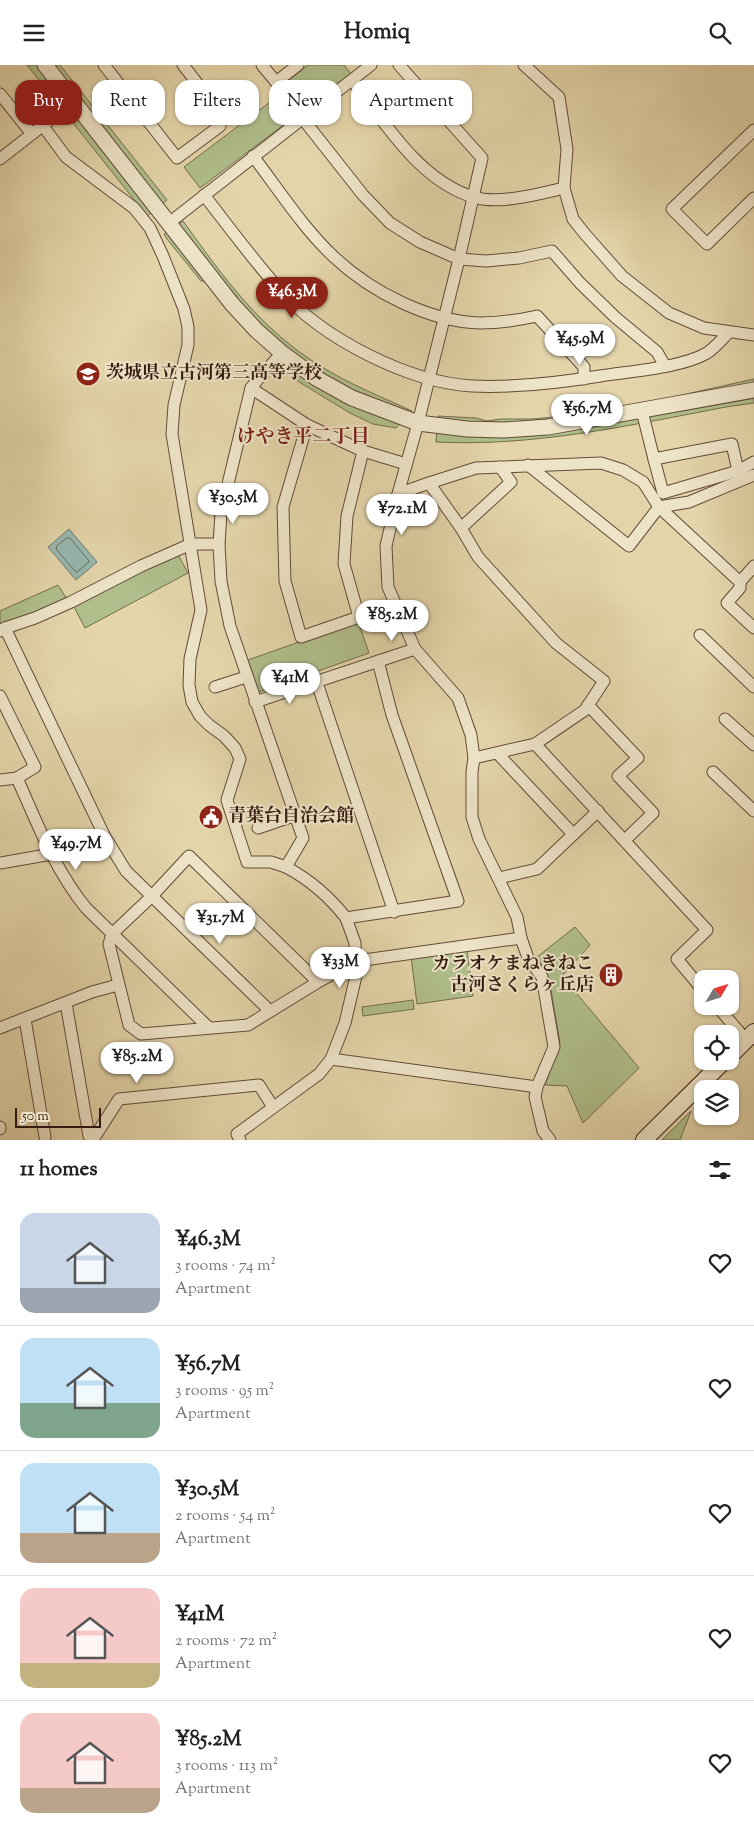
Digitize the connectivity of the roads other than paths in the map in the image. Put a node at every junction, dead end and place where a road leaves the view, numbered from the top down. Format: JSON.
{"nodes":[{"id":1,"x":44,"y":65,"type":"edge"},
{"id":2,"x":104,"y":65,"type":"edge"},
{"id":3,"x":182,"y":65,"type":"edge"},
{"id":4,"x":262,"y":65,"type":"edge"},
{"id":5,"x":298,"y":65,"type":"edge"},
{"id":6,"x":371,"y":65,"type":"edge"},
{"id":7,"x":399,"y":65,"type":"edge"},
{"id":8,"x":524,"y":65,"type":"edge"},
{"id":9,"x":56,"y":80,"type":"edge"},
{"id":10,"x":352,"y":80,"type":"edge"},
{"id":11,"x":351,"y":81,"type":"edge"},
{"id":12,"x":341,"y":89,"type":"edge"},
{"id":13,"x":0,"y":94,"type":"edge"},
{"id":14,"x":82,"y":113,"type":"edge"},
{"id":15,"x":295,"y":125,"type":"edge"},
{"id":16,"x":308,"y":125,"type":"edge"},
{"id":17,"x":387,"y":125,"type":"edge"},
{"id":18,"x":43,"y":126,"type":"joint"},
{"id":19,"x":754,"y":131,"type":"edge"},
{"id":20,"x":32,"y":134,"type":"junction"},
{"id":21,"x":253,"y":156,"type":"junction"},
{"id":22,"x":0,"y":159,"type":"edge"},
{"id":23,"x":564,"y":188,"type":"junction"},
{"id":24,"x":204,"y":195,"type":"junction"},
{"id":25,"x":474,"y":197,"type":"junction"},
{"id":26,"x":754,"y":198,"type":"edge"},
{"id":27,"x":169,"y":223,"type":"junction"},
{"id":28,"x":459,"y":259,"type":"junction"},
{"id":29,"x":444,"y":317,"type":"junction"},
{"id":30,"x":729,"y":332,"type":"junction"},
{"id":31,"x":754,"y":335,"type":"edge"},
{"id":32,"x":282,"y":353,"type":"junction"},
{"id":33,"x":665,"y":366,"type":"junction"},
{"id":34,"x":429,"y":378,"type":"junction"},
{"id":35,"x":584,"y":379,"type":"junction"},
{"id":36,"x":252,"y":388,"type":"junction"},
{"id":37,"x":754,"y":390,"type":"edge"},
{"id":38,"x":642,"y":411,"type":"junction"},
{"id":39,"x":418,"y":423,"type":"junction"},
{"id":40,"x":307,"y":425,"type":"junction"},
{"id":41,"x":363,"y":451,"type":"junction"},
{"id":42,"x":654,"y":459,"type":"junction"},
{"id":43,"x":754,"y":462,"type":"edge"},
{"id":44,"x":406,"y":464,"type":"junction"},
{"id":45,"x":528,"y":465,"type":"junction"},
{"id":46,"x":500,"y":467,"type":"junction"},
{"id":47,"x":738,"y":471,"type":"junction"},
{"id":48,"x":754,"y":475,"type":"edge"},
{"id":49,"x":429,"y":483,"type":"junction"},
{"id":50,"x":398,"y":494,"type":"junction"},
{"id":51,"x":659,"y":507,"type":"junction"},
{"id":52,"x":461,"y":528,"type":"junction"},
{"id":53,"x":191,"y":543,"type":"junction"},
{"id":54,"x":219,"y":544,"type":"junction"},
{"id":55,"x":754,"y":566,"type":"edge"},
{"id":56,"x":740,"y":583,"type":"junction"},
{"id":57,"x":754,"y":628,"type":"edge"},
{"id":58,"x":2,"y":630,"type":"edge"},
{"id":59,"x":700,"y":635,"type":"dead end"},
{"id":60,"x":415,"y":649,"type":"junction"},
{"id":61,"x":378,"y":661,"type":"junction"},
{"id":62,"x":246,"y":677,"type":"junction"},
{"id":63,"x":316,"y":683,"type":"junction"},
{"id":64,"x":215,"y":687,"type":"dead end"},
{"id":65,"x":754,"y":687,"type":"edge"},
{"id":66,"x":0,"y":696,"type":"edge"},
{"id":67,"x":255,"y":702,"type":"junction"},
{"id":68,"x":588,"y":705,"type":"junction"},
{"id":69,"x":725,"y":719,"type":"dead end"},
{"id":70,"x":535,"y":744,"type":"junction"},
{"id":71,"x":754,"y":745,"type":"edge"},
{"id":72,"x":498,"y":754,"type":"junction"},
{"id":73,"x":474,"y":759,"type":"junction"},
{"id":74,"x":713,"y":772,"type":"dead end"},
{"id":75,"x":17,"y":778,"type":"junction"},
{"id":76,"x":0,"y":780,"type":"edge"},
{"id":77,"x":598,"y":811,"type":"junction"},
{"id":78,"x":754,"y":811,"type":"edge"},
{"id":79,"x":296,"y":815,"type":"junction"},
{"id":80,"x":258,"y":828,"type":"dead end"},
{"id":81,"x":573,"y":834,"type":"junction"},
{"id":82,"x":624,"y":840,"type":"junction"},
{"id":83,"x":52,"y":854,"type":"junction"},
{"id":84,"x":0,"y":863,"type":"edge"},
{"id":85,"x":286,"y":867,"type":"junction"},
{"id":86,"x":498,"y":879,"type":"junction"},
{"id":87,"x":151,"y":897,"type":"junction"},
{"id":88,"x":394,"y":912,"type":"junction"},
{"id":89,"x":346,"y":918,"type":"junction"},
{"id":90,"x":112,"y":934,"type":"junction"},
{"id":91,"x":521,"y":938,"type":"junction"},
{"id":92,"x":357,"y":961,"type":"junction"},
{"id":93,"x":694,"y":979,"type":"edge"},
{"id":94,"x":318,"y":982,"type":"junction"},
{"id":95,"x":118,"y":985,"type":"junction"},
{"id":96,"x":66,"y":1003,"type":"junction"},
{"id":97,"x":270,"y":1011,"type":"junction"},
{"id":98,"x":727,"y":1015,"type":"edge"},
{"id":99,"x":25,"y":1019,"type":"junction"},
{"id":100,"x":208,"y":1027,"type":"junction"},
{"id":101,"x":0,"y":1028,"type":"edge"},
{"id":102,"x":750,"y":1036,"type":"edge"},
{"id":103,"x":739,"y":1047,"type":"edge"},
{"id":104,"x":331,"y":1059,"type":"junction"},
{"id":105,"x":715,"y":1070,"type":"edge"},
{"id":106,"x":538,"y":1087,"type":"junction"},
{"id":107,"x":273,"y":1107,"type":"junction"},
{"id":108,"x":45,"y":1137,"type":"dead end"},
{"id":109,"x":240,"y":1140,"type":"edge"},
{"id":110,"x":550,"y":1140,"type":"edge"},
{"id":111,"x":644,"y":1140,"type":"edge"}],
"edges":[{"from":1,"to":9,"type":"street"},
{"from":2,"to":3,"type":"street"},
{"from":4,"to":5,"type":"street"},
{"from":6,"to":10,"type":"street"},
{"from":7,"to":25,"type":"street"},
{"from":8,"to":23,"type":"street"},
{"from":11,"to":12,"type":"street"},
{"from":13,"to":20,"type":"street"},
{"from":14,"to":27,"type":"street"},
{"from":15,"to":21,"type":"street"},
{"from":16,"to":28,"type":"street"},
{"from":17,"to":25,"type":"street"},
{"from":18,"to":20,"type":"street"},
{"from":18,"to":53,"type":"street"},
{"from":19,"to":26,"type":"street"},
{"from":20,"to":22,"type":"street"},
{"from":21,"to":24,"type":"street"},
{"from":21,"to":29,"type":"street"},
{"from":23,"to":25,"type":"street"},
{"from":23,"to":30,"type":"street"},
{"from":24,"to":27,"type":"street"},
{"from":24,"to":34,"type":"street"},
{"from":25,"to":28,"type":"street"},
{"from":27,"to":32,"type":"street"},
{"from":28,"to":29,"type":"street"},
{"from":28,"to":33,"type":"street"},
{"from":29,"to":34,"type":"street"},
{"from":29,"to":35,"type":"street"},
{"from":30,"to":31,"type":"street"},
{"from":30,"to":33,"type":"street"},
{"from":32,"to":36,"type":"street"},
{"from":32,"to":39,"type":"street"},
{"from":33,"to":35,"type":"street"},
{"from":34,"to":35,"type":"street"},
{"from":34,"to":39,"type":"street"},
{"from":36,"to":40,"type":"street"},
{"from":36,"to":54,"type":"street"},
{"from":37,"to":38,"type":"street"},
{"from":38,"to":39,"type":"street"},
{"from":38,"to":42,"type":"street"},
{"from":39,"to":44,"type":"street"},
{"from":40,"to":41,"type":"street"},
{"from":40,"to":41,"type":"street"},
{"from":41,"to":44,"type":"street"},
{"from":42,"to":47,"type":"street"},
{"from":42,"to":47,"type":"street"},
{"from":43,"to":47,"type":"street"},
{"from":44,"to":50,"type":"street"},
{"from":45,"to":46,"type":"street"},
{"from":45,"to":51,"type":"street"},
{"from":45,"to":51,"type":"street"},
{"from":46,"to":49,"type":"street"},
{"from":46,"to":52,"type":"street"},
{"from":48,"to":51,"type":"street"},
{"from":49,"to":50,"type":"street"},
{"from":49,"to":52,"type":"street"},
{"from":50,"to":60,"type":"street"},
{"from":51,"to":56,"type":"street"},
{"from":52,"to":68,"type":"street"},
{"from":53,"to":54,"type":"street"},
{"from":53,"to":58,"type":"street"},
{"from":53,"to":85,"type":"street"},
{"from":54,"to":62,"type":"street"},
{"from":55,"to":56,"type":"street"},
{"from":56,"to":57,"type":"street"},
{"from":58,"to":87,"type":"street"},
{"from":59,"to":65,"type":"street"},
{"from":60,"to":61,"type":"street"},
{"from":60,"to":73,"type":"street"},
{"from":61,"to":63,"type":"street"},
{"from":61,"to":88,"type":"street"},
{"from":62,"to":64,"type":"street"},
{"from":62,"to":67,"type":"street"},
{"from":63,"to":67,"type":"street"},
{"from":63,"to":88,"type":"street"},
{"from":66,"to":75,"type":"street"},
{"from":67,"to":79,"type":"street"},
{"from":68,"to":70,"type":"street"},
{"from":68,"to":82,"type":"street"},
{"from":69,"to":71,"type":"street"},
{"from":70,"to":72,"type":"street"},
{"from":70,"to":77,"type":"street"},
{"from":72,"to":73,"type":"street"},
{"from":72,"to":81,"type":"street"},
{"from":73,"to":86,"type":"street"},
{"from":74,"to":78,"type":"street"},
{"from":75,"to":76,"type":"street"},
{"from":75,"to":83,"type":"street"},
{"from":77,"to":81,"type":"street"},
{"from":77,"to":82,"type":"street"},
{"from":79,"to":80,"type":"street"},
{"from":79,"to":85,"type":"street"},
{"from":81,"to":86,"type":"street"},
{"from":82,"to":93,"type":"street"},
{"from":83,"to":84,"type":"street"},
{"from":83,"to":90,"type":"street"},
{"from":85,"to":89,"type":"street"},
{"from":86,"to":91,"type":"street"},
{"from":87,"to":90,"type":"street"},
{"from":87,"to":94,"type":"street"},
{"from":87,"to":97,"type":"street"},
{"from":88,"to":89,"type":"street"},
{"from":89,"to":92,"type":"street"},
{"from":90,"to":95,"type":"street"},
{"from":90,"to":100,"type":"street"},
{"from":91,"to":92,"type":"street"},
{"from":91,"to":106,"type":"street"},
{"from":92,"to":94,"type":"street"},
{"from":92,"to":104,"type":"street"},
{"from":94,"to":97,"type":"street"},
{"from":95,"to":96,"type":"street"},
{"from":95,"to":100,"type":"street"},
{"from":96,"to":99,"type":"street"},
{"from":96,"to":107,"type":"street"},
{"from":97,"to":100,"type":"street"},
{"from":98,"to":102,"type":"street"},
{"from":99,"to":101,"type":"street"},
{"from":99,"to":108,"type":"street"},
{"from":102,"to":103,"type":"main road"},
{"from":104,"to":106,"type":"street"},
{"from":104,"to":107,"type":"street"},
{"from":105,"to":111,"type":"main road"},
{"from":106,"to":110,"type":"street"},
{"from":107,"to":109,"type":"street"}]}
